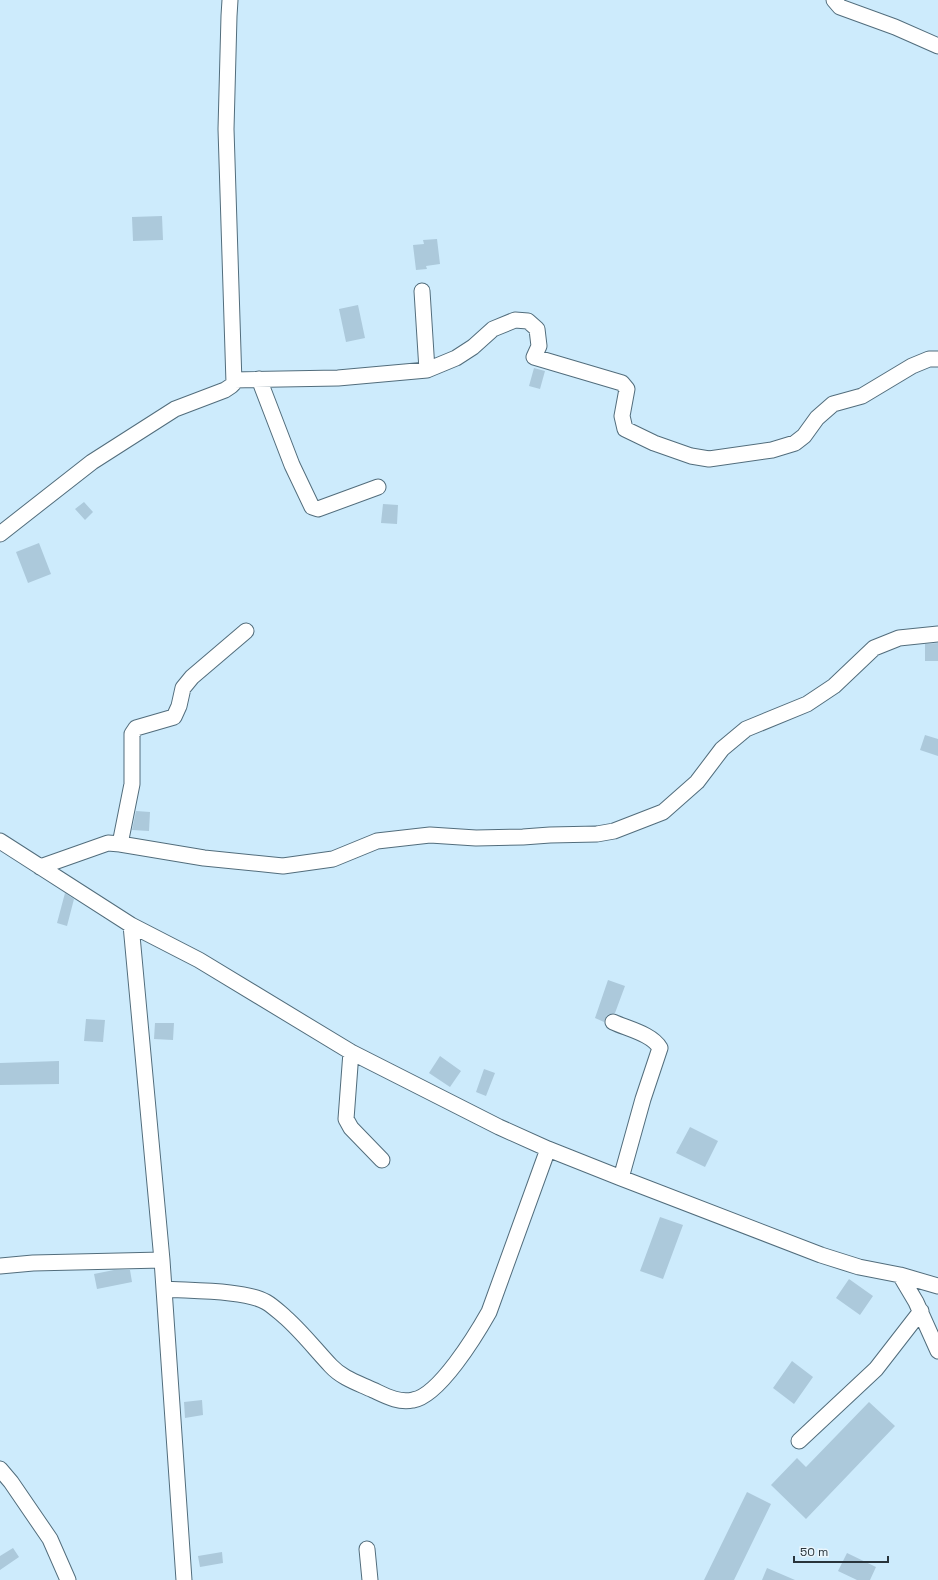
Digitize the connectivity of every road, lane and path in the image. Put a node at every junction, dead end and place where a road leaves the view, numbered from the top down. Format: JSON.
{"nodes":[{"id":1,"x":230,"y":0,"type":"edge"},
{"id":2,"x":834,"y":0,"type":"edge"},
{"id":3,"x":938,"y":46,"type":"edge"},
{"id":4,"x":422,"y":291,"type":"dead end"},
{"id":5,"x":938,"y":359,"type":"edge"},
{"id":6,"x":427,"y":370,"type":"junction"},
{"id":7,"x":259,"y":379,"type":"junction"},
{"id":8,"x":234,"y":380,"type":"junction"},
{"id":9,"x":378,"y":487,"type":"dead end"},
{"id":10,"x":0,"y":534,"type":"edge"},
{"id":11,"x":246,"y":632,"type":"dead end"},
{"id":12,"x":938,"y":634,"type":"edge"},
{"id":13,"x":0,"y":841,"type":"edge"},
{"id":14,"x":120,"y":844,"type":"junction"},
{"id":15,"x":40,"y":867,"type":"junction"},
{"id":16,"x":131,"y":926,"type":"junction"},
{"id":17,"x":613,"y":1022,"type":"dead end"},
{"id":18,"x":351,"y":1052,"type":"junction"},
{"id":19,"x":548,"y":1149,"type":"junction"},
{"id":20,"x":382,"y":1160,"type":"dead end"},
{"id":21,"x":621,"y":1178,"type":"junction"},
{"id":22,"x":162,"y":1260,"type":"junction"},
{"id":23,"x":0,"y":1266,"type":"edge"},
{"id":24,"x":900,"y":1275,"type":"junction"},
{"id":25,"x":938,"y":1286,"type":"edge"},
{"id":26,"x":164,"y":1289,"type":"junction"},
{"id":27,"x":920,"y":1311,"type":"junction"},
{"id":28,"x":938,"y":1351,"type":"edge"},
{"id":29,"x":799,"y":1440,"type":"dead end"},
{"id":30,"x":0,"y":1469,"type":"edge"},
{"id":31,"x":367,"y":1550,"type":"dead end"},
{"id":32,"x":68,"y":1580,"type":"edge"},
{"id":33,"x":184,"y":1580,"type":"edge"},
{"id":34,"x":370,"y":1580,"type":"edge"}],
"edges":[{"from":1,"to":8,"type":"street"},
{"from":2,"to":3,"type":"street"},
{"from":4,"to":6,"type":"street"},
{"from":5,"to":6,"type":"street"},
{"from":6,"to":7,"type":"street"},
{"from":7,"to":8,"type":"street"},
{"from":7,"to":9,"type":"street"},
{"from":8,"to":10,"type":"street"},
{"from":11,"to":14,"type":"street"},
{"from":12,"to":14,"type":"street"},
{"from":13,"to":15,"type":"street"},
{"from":14,"to":15,"type":"street"},
{"from":15,"to":16,"type":"street"},
{"from":16,"to":18,"type":"street"},
{"from":16,"to":22,"type":"street"},
{"from":17,"to":21,"type":"street"},
{"from":18,"to":19,"type":"street"},
{"from":18,"to":20,"type":"street"},
{"from":19,"to":21,"type":"street"},
{"from":19,"to":26,"type":"street"},
{"from":21,"to":24,"type":"street"},
{"from":22,"to":23,"type":"street"},
{"from":22,"to":26,"type":"street"},
{"from":24,"to":25,"type":"street"},
{"from":24,"to":27,"type":"street"},
{"from":26,"to":33,"type":"street"},
{"from":27,"to":28,"type":"street"},
{"from":27,"to":29,"type":"street"},
{"from":30,"to":32,"type":"street"},
{"from":31,"to":34,"type":"street"}]}
